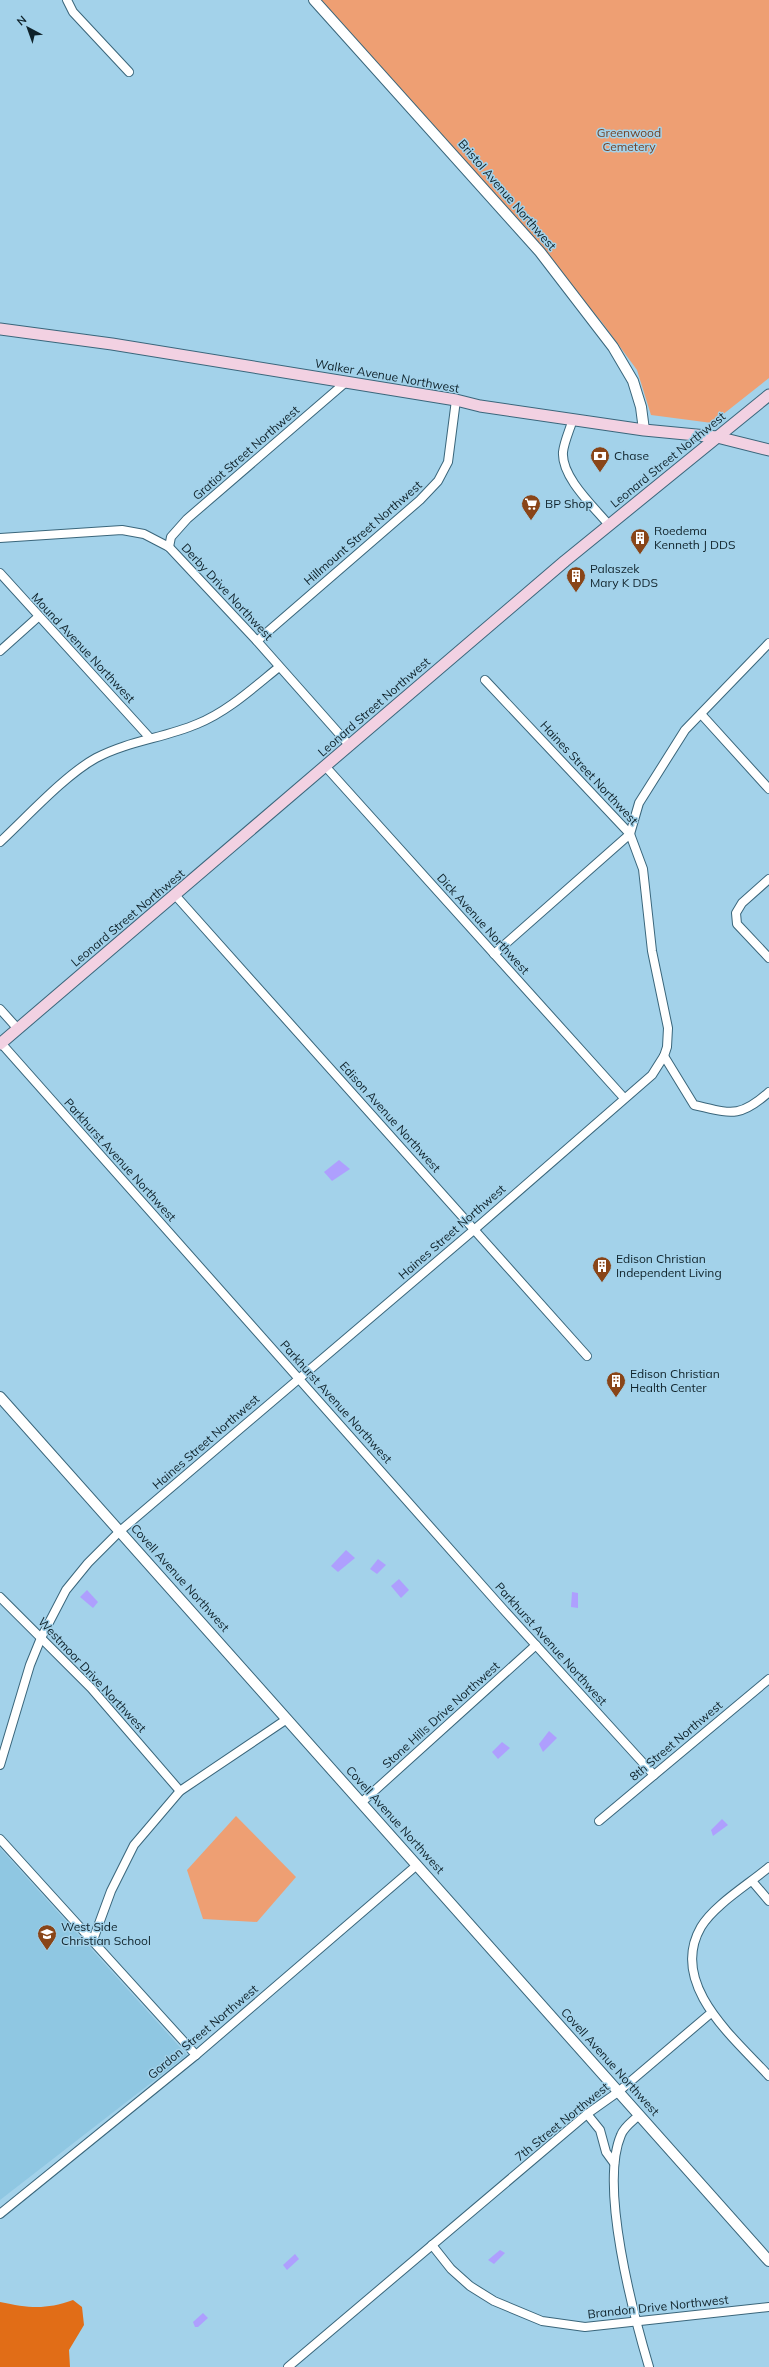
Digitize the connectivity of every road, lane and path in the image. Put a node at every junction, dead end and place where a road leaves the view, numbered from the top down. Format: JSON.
{"nodes":[{"id":1,"x":66,"y":0,"type":"edge"},
{"id":2,"x":314,"y":0,"type":"edge"},
{"id":3,"x":129,"y":72,"type":"dead end"},
{"id":4,"x":0,"y":329,"type":"edge"},
{"id":5,"x":346,"y":382,"type":"junction"},
{"id":6,"x":769,"y":395,"type":"edge"},
{"id":7,"x":456,"y":400,"type":"junction"},
{"id":8,"x":573,"y":419,"type":"junction"},
{"id":9,"x":644,"y":430,"type":"junction"},
{"id":10,"x":717,"y":437,"type":"junction"},
{"id":11,"x":769,"y":450,"type":"edge"},
{"id":12,"x":609,"y":525,"type":"junction"},
{"id":13,"x":0,"y":538,"type":"edge"},
{"id":14,"x":169,"y":547,"type":"junction"},
{"id":15,"x":0,"y":574,"type":"edge"},
{"id":16,"x":38,"y":617,"type":"junction"},
{"id":17,"x":257,"y":641,"type":"junction"},
{"id":18,"x":769,"y":643,"type":"edge"},
{"id":19,"x":0,"y":651,"type":"edge"},
{"id":20,"x":279,"y":667,"type":"junction"},
{"id":21,"x":485,"y":680,"type":"dead end"},
{"id":22,"x":701,"y":714,"type":"junction"},
{"id":23,"x":150,"y":737,"type":"junction"},
{"id":24,"x":350,"y":746,"type":"junction"},
{"id":25,"x":325,"y":766,"type":"junction"},
{"id":26,"x":769,"y":789,"type":"edge"},
{"id":27,"x":630,"y":834,"type":"junction"},
{"id":28,"x":0,"y":842,"type":"edge"},
{"id":29,"x":769,"y":879,"type":"edge"},
{"id":30,"x":174,"y":895,"type":"junction"},
{"id":31,"x":494,"y":954,"type":"junction"},
{"id":32,"x":769,"y":958,"type":"edge"},
{"id":33,"x":0,"y":1009,"type":"edge"},
{"id":34,"x":18,"y":1029,"type":"junction"},
{"id":35,"x":0,"y":1043,"type":"edge"},
{"id":36,"x":664,"y":1056,"type":"junction"},
{"id":37,"x":769,"y":1092,"type":"edge"},
{"id":38,"x":624,"y":1098,"type":"junction"},
{"id":39,"x":475,"y":1229,"type":"junction"},
{"id":40,"x":587,"y":1356,"type":"dead end"},
{"id":41,"x":299,"y":1378,"type":"junction"},
{"id":42,"x":0,"y":1397,"type":"edge"},
{"id":43,"x":120,"y":1531,"type":"junction"},
{"id":44,"x":0,"y":1597,"type":"edge"},
{"id":45,"x":41,"y":1638,"type":"junction"},
{"id":46,"x":536,"y":1645,"type":"junction"},
{"id":47,"x":769,"y":1679,"type":"edge"},
{"id":48,"x":287,"y":1719,"type":"junction"},
{"id":49,"x":0,"y":1765,"type":"edge"},
{"id":50,"x":654,"y":1775,"type":"junction"},
{"id":51,"x":180,"y":1791,"type":"junction"},
{"id":52,"x":362,"y":1802,"type":"junction"},
{"id":53,"x":599,"y":1821,"type":"dead end"},
{"id":54,"x":0,"y":1839,"type":"edge"},
{"id":55,"x":417,"y":1865,"type":"junction"},
{"id":56,"x":769,"y":1867,"type":"edge"},
{"id":57,"x":752,"y":1881,"type":"junction"},
{"id":58,"x":769,"y":1901,"type":"edge"},
{"id":59,"x":93,"y":1940,"type":"junction"},
{"id":60,"x":712,"y":2013,"type":"junction"},
{"id":61,"x":196,"y":2055,"type":"junction"},
{"id":62,"x":769,"y":2076,"type":"edge"},
{"id":63,"x":618,"y":2092,"type":"junction"},
{"id":64,"x":587,"y":2114,"type":"junction"},
{"id":65,"x":640,"y":2115,"type":"junction"},
{"id":66,"x":614,"y":2163,"type":"junction"},
{"id":67,"x":0,"y":2214,"type":"edge"},
{"id":68,"x":432,"y":2245,"type":"junction"},
{"id":69,"x":769,"y":2261,"type":"edge"},
{"id":70,"x":769,"y":2307,"type":"edge"},
{"id":71,"x":636,"y":2323,"type":"junction"},
{"id":72,"x":288,"y":2367,"type":"edge"},
{"id":73,"x":649,"y":2367,"type":"edge"}],
"edges":[{"from":1,"to":3,"type":"street"},
{"from":2,"to":9,"type":"street","name":"Bristol Avenue Northwest"},
{"from":4,"to":5,"type":"main road","name":"Walker Avenue Northwest"},
{"from":5,"to":7,"type":"main road","name":"Walker Avenue Northwest"},
{"from":5,"to":14,"type":"street","name":"Gratiot Street Northwest"},
{"from":6,"to":10,"type":"main road","name":"Leonard Street Northwest"},
{"from":7,"to":8,"type":"main road","name":"Walker Avenue Northwest"},
{"from":7,"to":17,"type":"street","name":"Hillmount Street Northwest"},
{"from":8,"to":9,"type":"main road","name":"Walker Avenue Northwest"},
{"from":8,"to":12,"type":"street"},
{"from":9,"to":10,"type":"main road","name":"Walker Avenue Northwest"},
{"from":10,"to":11,"type":"main road","name":"Walker Avenue Northwest"},
{"from":10,"to":12,"type":"main road","name":"Leonard Street Northwest"},
{"from":12,"to":24,"type":"main road","name":"Leonard Street Northwest"},
{"from":13,"to":14,"type":"street","name":"Derby Drive Northwest"},
{"from":14,"to":17,"type":"street","name":"Derby Drive Northwest"},
{"from":15,"to":16,"type":"street","name":"Mound Avenue Northwest"},
{"from":16,"to":19,"type":"street"},
{"from":16,"to":23,"type":"street","name":"Mound Avenue Northwest"},
{"from":17,"to":20,"type":"street","name":"Derby Drive Northwest"},
{"from":18,"to":22,"type":"street"},
{"from":20,"to":23,"type":"street"},
{"from":20,"to":24,"type":"street","name":"Derby Drive Northwest"},
{"from":21,"to":27,"type":"street","name":"Haines Street Northwest"},
{"from":22,"to":26,"type":"street"},
{"from":22,"to":27,"type":"street"},
{"from":23,"to":28,"type":"street"},
{"from":24,"to":25,"type":"main road","name":"Leonard Street Northwest"},
{"from":25,"to":30,"type":"main road","name":"Leonard Street Northwest"},
{"from":25,"to":31,"type":"street","name":"Dick Avenue Northwest"},
{"from":27,"to":31,"type":"street"},
{"from":27,"to":36,"type":"street","name":"Haines Street Northwest"},
{"from":29,"to":32,"type":"street"},
{"from":30,"to":34,"type":"main road","name":"Leonard Street Northwest"},
{"from":30,"to":39,"type":"street","name":"Edison Avenue Northwest"},
{"from":31,"to":38,"type":"street","name":"Dick Avenue Northwest"},
{"from":33,"to":34,"type":"street"},
{"from":34,"to":35,"type":"main road","name":"Leonard Street Northwest"},
{"from":35,"to":41,"type":"street","name":"Parkhurst Avenue Northwest"},
{"from":36,"to":37,"type":"street"},
{"from":36,"to":38,"type":"street","name":"Haines Street Northwest"},
{"from":38,"to":39,"type":"street","name":"Haines Street Northwest"},
{"from":39,"to":40,"type":"street","name":"Edison Avenue Northwest"},
{"from":39,"to":41,"type":"street","name":"Haines Street Northwest"},
{"from":41,"to":43,"type":"street","name":"Haines Street Northwest"},
{"from":41,"to":46,"type":"street","name":"Parkhurst Avenue Northwest"},
{"from":42,"to":43,"type":"street","name":"Covell Avenue Northwest"},
{"from":43,"to":45,"type":"street","name":"Haines Street Northwest"},
{"from":43,"to":48,"type":"street","name":"Covell Avenue Northwest"},
{"from":44,"to":45,"type":"street","name":"Westmoor Drive Northwest"},
{"from":45,"to":49,"type":"street","name":"Haines Street Northwest"},
{"from":45,"to":51,"type":"street","name":"Westmoor Drive Northwest"},
{"from":46,"to":50,"type":"street","name":"Parkhurst Avenue Northwest"},
{"from":46,"to":52,"type":"street","name":"Stone Hills Drive Northwest"},
{"from":47,"to":50,"type":"street","name":"8th Street Northwest"},
{"from":48,"to":51,"type":"street"},
{"from":48,"to":52,"type":"street","name":"Covell Avenue Northwest"},
{"from":50,"to":53,"type":"street","name":"8th Street Northwest"},
{"from":51,"to":59,"type":"street"},
{"from":52,"to":55,"type":"street","name":"Covell Avenue Northwest"},
{"from":54,"to":59,"type":"street"},
{"from":55,"to":61,"type":"street","name":"Gordon Street Northwest"},
{"from":55,"to":63,"type":"street","name":"Covell Avenue Northwest"},
{"from":56,"to":57,"type":"street"},
{"from":57,"to":58,"type":"street"},
{"from":57,"to":60,"type":"street"},
{"from":59,"to":61,"type":"street"},
{"from":60,"to":62,"type":"street"},
{"from":60,"to":63,"type":"street","name":"7th Street Northwest"},
{"from":61,"to":67,"type":"street","name":"Gordon Street Northwest"},
{"from":63,"to":64,"type":"street","name":"7th Street Northwest"},
{"from":63,"to":65,"type":"street","name":"Covell Avenue Northwest"},
{"from":64,"to":66,"type":"street"},
{"from":64,"to":68,"type":"street","name":"7th Street Northwest"},
{"from":65,"to":66,"type":"street"},
{"from":65,"to":69,"type":"street","name":"Covell Avenue Northwest"},
{"from":66,"to":71,"type":"street"},
{"from":68,"to":71,"type":"street","name":"Brandon Drive Northwest"},
{"from":68,"to":72,"type":"street","name":"7th Street Northwest"},
{"from":70,"to":71,"type":"street","name":"Brandon Drive Northwest"},
{"from":71,"to":73,"type":"street"}]}
